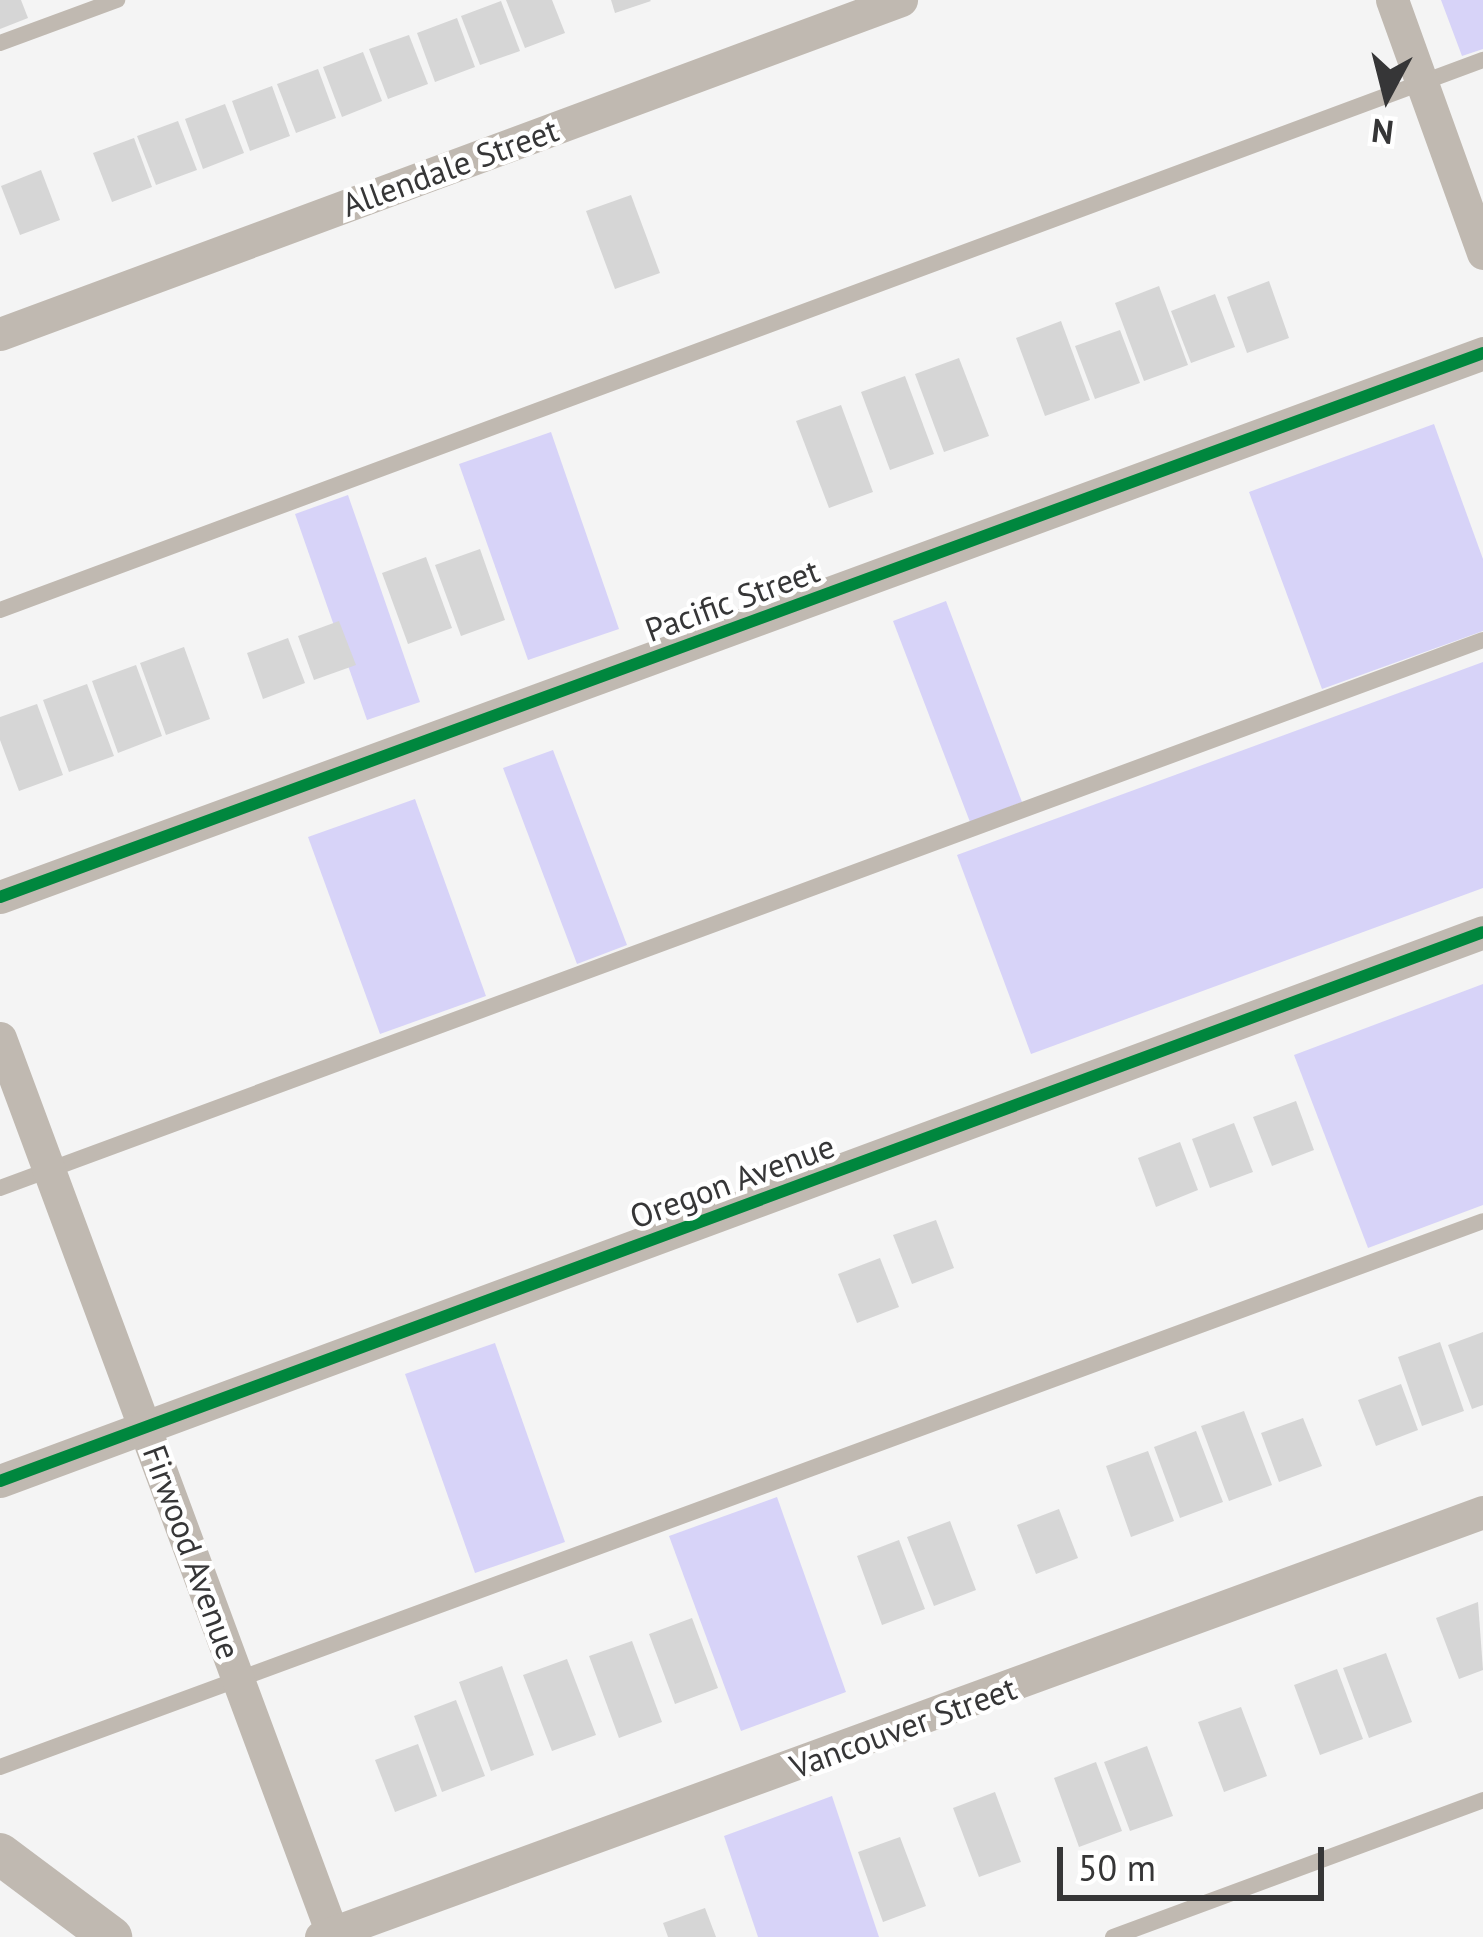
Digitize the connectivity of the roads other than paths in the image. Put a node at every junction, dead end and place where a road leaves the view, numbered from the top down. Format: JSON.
{"nodes":[{"id":1,"x":117,"y":0,"type":"edge"},
{"id":2,"x":901,"y":0,"type":"edge"},
{"id":3,"x":1392,"y":0,"type":"edge"},
{"id":4,"x":0,"y":43,"type":"edge"},
{"id":5,"x":1483,"y":60,"type":"edge"},
{"id":6,"x":1420,"y":79,"type":"junction"},
{"id":7,"x":1483,"y":254,"type":"edge"},
{"id":8,"x":0,"y":334,"type":"edge"},
{"id":9,"x":1483,"y":353,"type":"edge"},
{"id":10,"x":0,"y":610,"type":"edge"},
{"id":11,"x":1483,"y":640,"type":"edge"},
{"id":12,"x":0,"y":897,"type":"edge"},
{"id":13,"x":1483,"y":932,"type":"edge"},
{"id":14,"x":0,"y":1038,"type":"edge"},
{"id":15,"x":50,"y":1169,"type":"junction"},
{"id":16,"x":0,"y":1188,"type":"edge"},
{"id":17,"x":1483,"y":1221,"type":"edge"},
{"id":18,"x":146,"y":1427,"type":"junction"},
{"id":19,"x":0,"y":1481,"type":"edge"},
{"id":20,"x":1483,"y":1512,"type":"edge"},
{"id":21,"x":239,"y":1679,"type":"junction"},
{"id":22,"x":0,"y":1767,"type":"edge"},
{"id":23,"x":1483,"y":1800,"type":"edge"},
{"id":24,"x":0,"y":1854,"type":"edge"},
{"id":25,"x":327,"y":1935,"type":"edge"},
{"id":26,"x":111,"y":1937,"type":"edge"},
{"id":27,"x":1113,"y":1937,"type":"edge"}],
"edges":[{"from":1,"to":4,"type":"lane"},
{"from":2,"to":8,"type":"street","name":"Allendale Street"},
{"from":3,"to":6,"type":"street"},
{"from":5,"to":6,"type":"lane"},
{"from":6,"to":7,"type":"street"},
{"from":6,"to":10,"type":"lane"},
{"from":9,"to":12,"type":"street","name":"Pacific Street"},
{"from":11,"to":15,"type":"lane"},
{"from":13,"to":18,"type":"street","name":"Oregon Avenue"},
{"from":14,"to":15,"type":"street","name":"Firwood Avenue"},
{"from":15,"to":16,"type":"lane"},
{"from":15,"to":18,"type":"street","name":"Firwood Avenue"},
{"from":17,"to":21,"type":"lane"},
{"from":18,"to":19,"type":"street","name":"Oregon Avenue"},
{"from":18,"to":21,"type":"street","name":"Firwood Avenue"},
{"from":20,"to":25,"type":"street","name":"Vancouver Street"},
{"from":21,"to":22,"type":"lane"},
{"from":21,"to":25,"type":"street","name":"Firwood Avenue"},
{"from":23,"to":27,"type":"lane"},
{"from":24,"to":26,"type":"street"}]}
